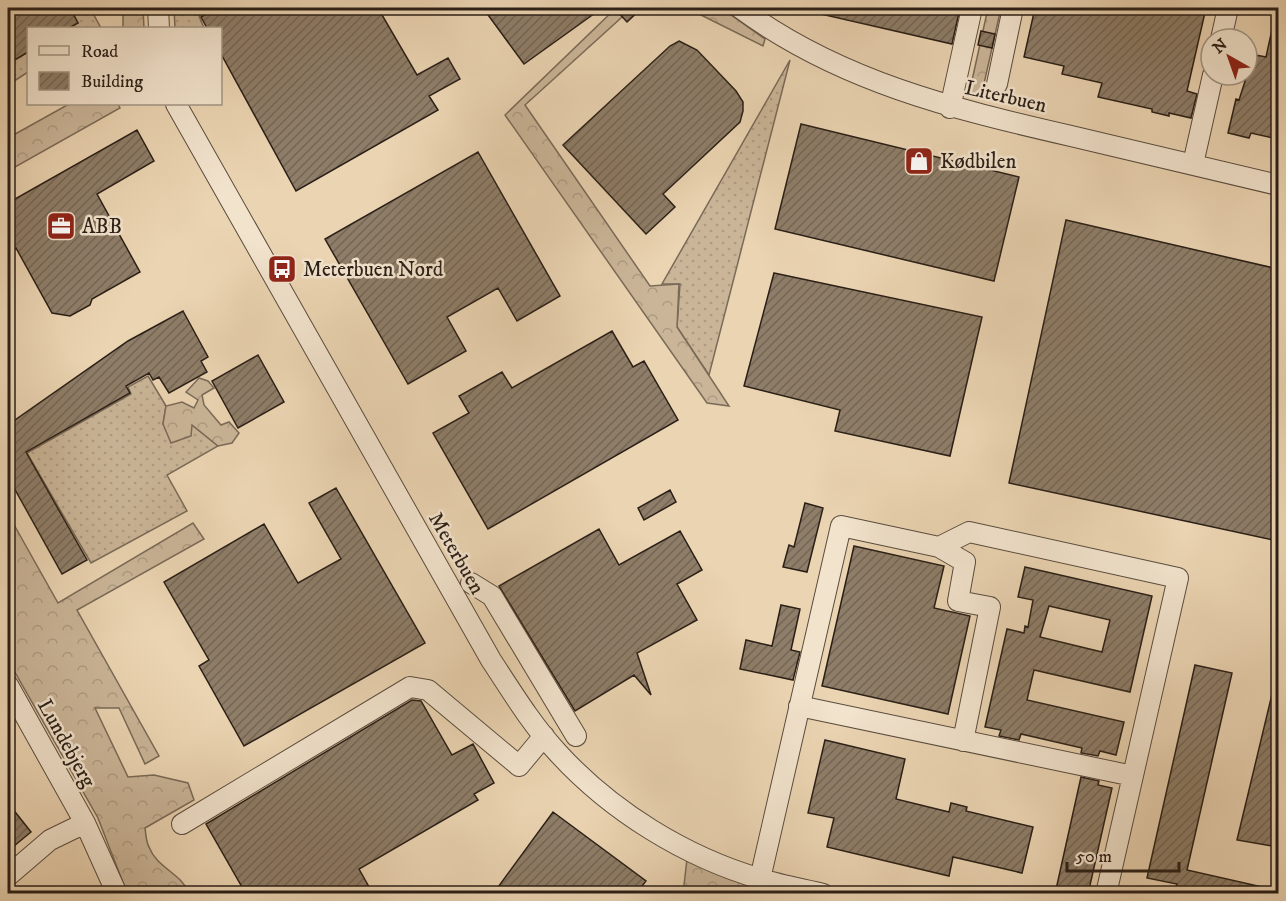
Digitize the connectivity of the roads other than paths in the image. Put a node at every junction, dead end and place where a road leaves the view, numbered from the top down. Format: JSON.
{"nodes":[{"id":1,"x":158,"y":8,"type":"edge"},
{"id":2,"x":740,"y":8,"type":"edge"},
{"id":3,"x":972,"y":8,"type":"edge"},
{"id":4,"x":1013,"y":8,"type":"edge"},
{"id":5,"x":1228,"y":8,"type":"edge"},
{"id":6,"x":159,"y":27,"type":"edge"},
{"id":7,"x":1224,"y":27,"type":"edge"},
{"id":8,"x":997,"y":84,"type":"dead end"},
{"id":9,"x":1210,"y":87,"type":"edge"},
{"id":10,"x":177,"y":105,"type":"edge"},
{"id":11,"x":950,"y":108,"type":"junction"},
{"id":12,"x":1193,"y":164,"type":"junction"},
{"id":13,"x":1278,"y":184,"type":"edge"},
{"id":14,"x":939,"y":547,"type":"junction"},
{"id":15,"x":471,"y":584,"type":"dead end"},
{"id":16,"x":8,"y":685,"type":"edge"},
{"id":17,"x":799,"y":706,"type":"junction"},
{"id":18,"x":544,"y":736,"type":"junction"},
{"id":19,"x":576,"y":736,"type":"dead end"},
{"id":20,"x":963,"y":741,"type":"junction"},
{"id":21,"x":1133,"y":776,"type":"junction"},
{"id":22,"x":85,"y":823,"type":"junction"},
{"id":23,"x":182,"y":824,"type":"dead end"},
{"id":24,"x":8,"y":876,"type":"edge"},
{"id":25,"x":760,"y":879,"type":"junction"},
{"id":26,"x":117,"y":894,"type":"edge"},
{"id":27,"x":823,"y":894,"type":"edge"},
{"id":28,"x":1106,"y":894,"type":"edge"}],
"edges":[{"from":1,"to":6,"type":"street"},
{"from":2,"to":11,"type":"street","name":"Literbuen"},
{"from":3,"to":11,"type":"street"},
{"from":4,"to":8,"type":"street"},
{"from":5,"to":7,"type":"street"},
{"from":9,"to":12,"type":"street"},
{"from":10,"to":18,"type":"street","name":"Meterbuen"},
{"from":11,"to":12,"type":"street","name":"Literbuen"},
{"from":12,"to":13,"type":"street","name":"Literbuen"},
{"from":14,"to":17,"type":"street"},
{"from":14,"to":20,"type":"street"},
{"from":14,"to":21,"type":"street"},
{"from":15,"to":19,"type":"street"},
{"from":16,"to":22,"type":"street","name":"Lundebjerg"},
{"from":17,"to":20,"type":"street"},
{"from":17,"to":25,"type":"street"},
{"from":18,"to":23,"type":"street"},
{"from":18,"to":25,"type":"street","name":"Meterbuen"},
{"from":20,"to":21,"type":"street"},
{"from":21,"to":28,"type":"street"},
{"from":22,"to":24,"type":"street"},
{"from":22,"to":26,"type":"street","name":"Lundebjerg"},
{"from":25,"to":27,"type":"street","name":"Meterbuen"}]}
